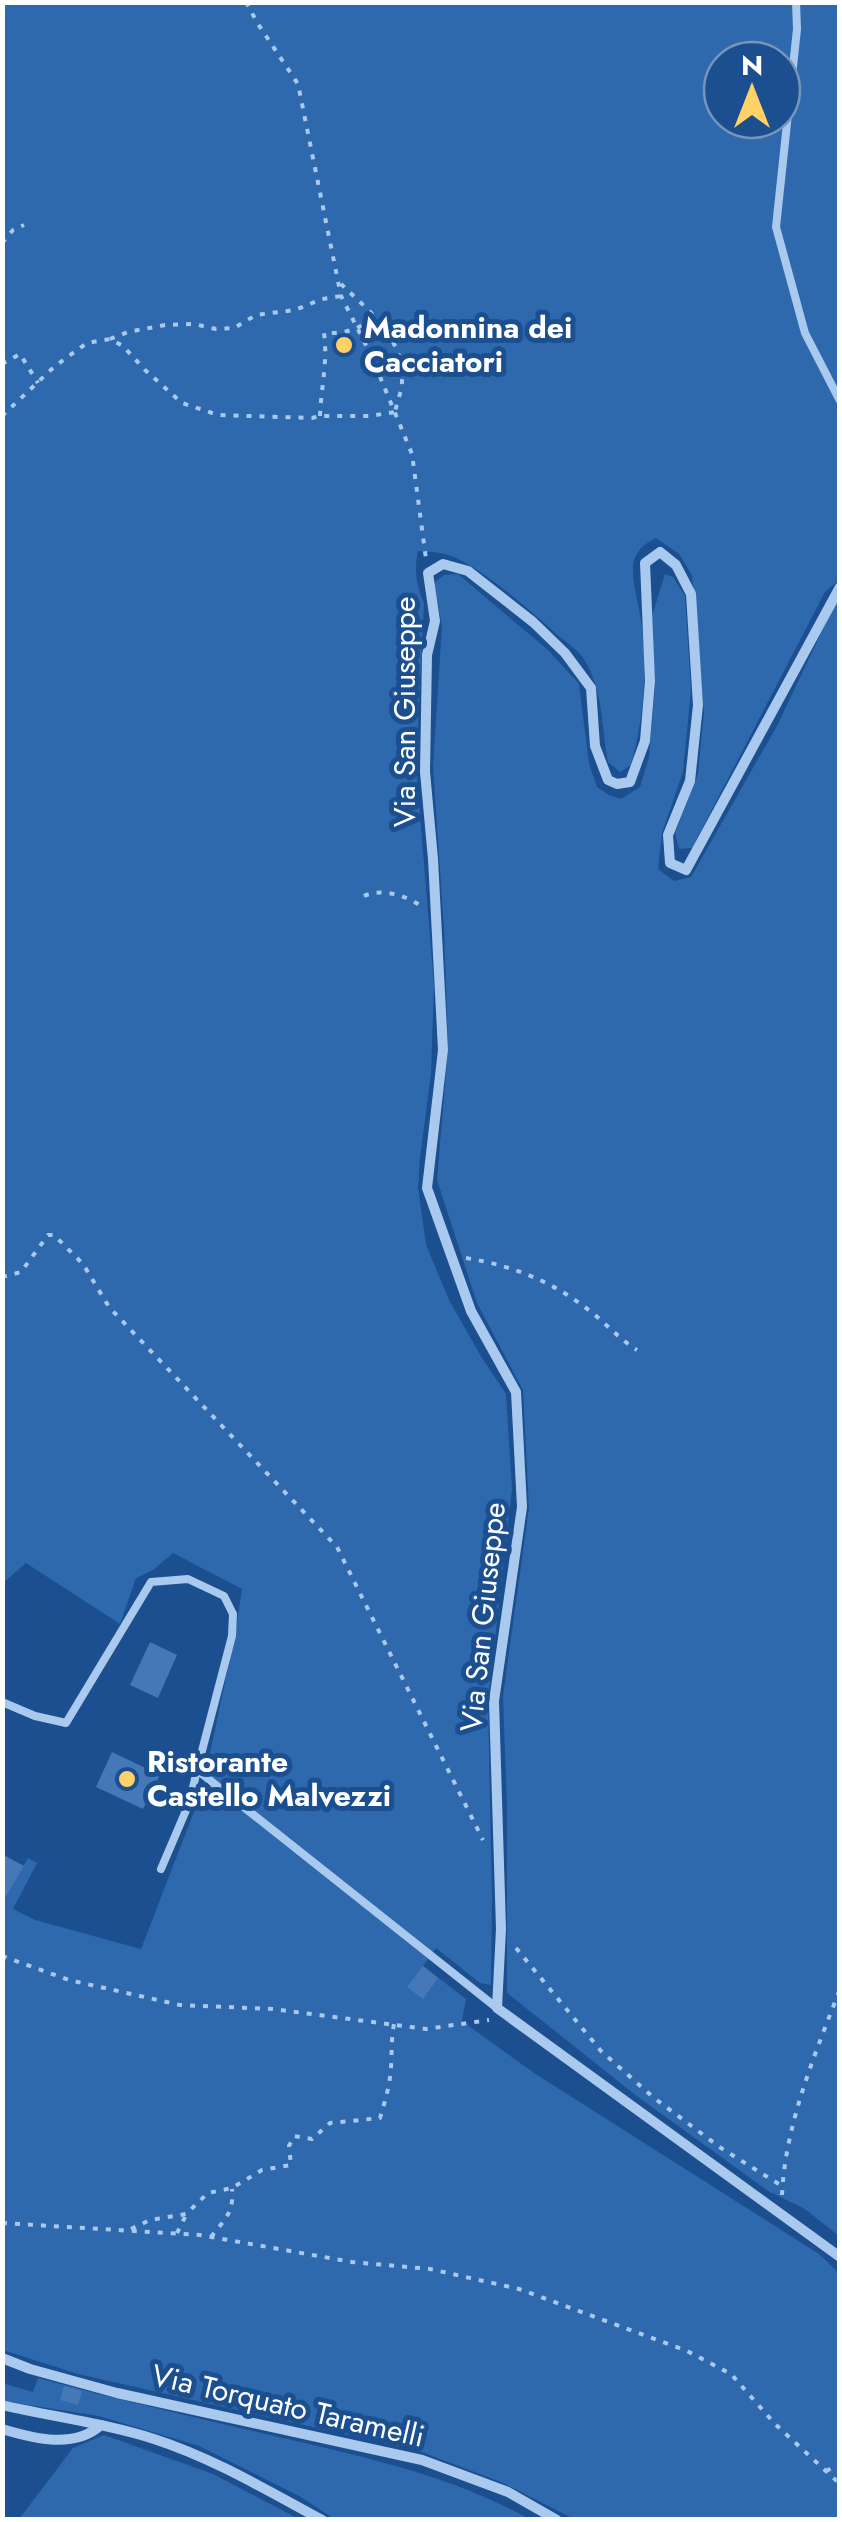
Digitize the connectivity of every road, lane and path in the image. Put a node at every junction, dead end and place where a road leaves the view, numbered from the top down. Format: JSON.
{"nodes":[{"id":1,"x":246,"y":2,"type":"edge"},
{"id":2,"x":796,"y":2,"type":"edge"},
{"id":3,"x":24,"y":225,"type":"dead end"},
{"id":4,"x":2,"y":244,"type":"edge"},
{"id":5,"x":340,"y":284,"type":"junction"},
{"id":6,"x":341,"y":296,"type":"junction"},
{"id":7,"x":374,"y":316,"type":"junction"},
{"id":8,"x":357,"y":328,"type":"junction"},
{"id":9,"x":110,"y":339,"type":"junction"},
{"id":10,"x":2,"y":364,"type":"edge"},
{"id":11,"x":38,"y":383,"type":"junction"},
{"id":12,"x":840,"y":401,"type":"edge"},
{"id":13,"x":395,"y":412,"type":"junction"},
{"id":14,"x":2,"y":416,"type":"edge"},
{"id":15,"x":320,"y":416,"type":"junction"},
{"id":16,"x":428,"y":573,"type":"junction"},
{"id":17,"x":840,"y":587,"type":"edge"},
{"id":18,"x":364,"y":896,"type":"dead end"},
{"id":19,"x":436,"y":920,"type":"junction"},
{"id":20,"x":451,"y":1257,"type":"junction"},
{"id":21,"x":2,"y":1277,"type":"edge"},
{"id":22,"x":637,"y":1350,"type":"dead end"},
{"id":23,"x":100,"y":1637,"type":"dead end"},
{"id":24,"x":112,"y":1645,"type":"junction"},
{"id":25,"x":2,"y":1702,"type":"edge"},
{"id":26,"x":197,"y":1770,"type":"junction"},
{"id":27,"x":161,"y":1869,"type":"dead end"},
{"id":28,"x":498,"y":1869,"type":"junction"},
{"id":29,"x":501,"y":1929,"type":"junction"},
{"id":30,"x":2,"y":1956,"type":"edge"},
{"id":31,"x":840,"y":1989,"type":"edge"},
{"id":32,"x":497,"y":2008,"type":"junction"},
{"id":33,"x":509,"y":2018,"type":"junction"},
{"id":34,"x":394,"y":2024,"type":"junction"},
{"id":35,"x":782,"y":2186,"type":"junction"},
{"id":36,"x":232,"y":2188,"type":"junction"},
{"id":37,"x":186,"y":2214,"type":"junction"},
{"id":38,"x":780,"y":2214,"type":"junction"},
{"id":39,"x":2,"y":2224,"type":"edge"},
{"id":40,"x":128,"y":2231,"type":"junction"},
{"id":41,"x":177,"y":2233,"type":"junction"},
{"id":42,"x":211,"y":2237,"type":"junction"},
{"id":43,"x":840,"y":2257,"type":"edge"},
{"id":44,"x":2,"y":2358,"type":"edge"},
{"id":45,"x":2,"y":2406,"type":"edge"},
{"id":46,"x":102,"y":2424,"type":"junction"},
{"id":47,"x":2,"y":2429,"type":"edge"},
{"id":48,"x":840,"y":2464,"type":"edge"},
{"id":49,"x":826,"y":2471,"type":"junction"},
{"id":50,"x":840,"y":2484,"type":"edge"},
{"id":51,"x":322,"y":2520,"type":"edge"},
{"id":52,"x":557,"y":2520,"type":"edge"}],
"edges":[{"from":1,"to":5,"type":"path"},
{"from":2,"to":12,"type":"lane"},
{"from":3,"to":4,"type":"path"},
{"from":5,"to":6,"type":"path"},
{"from":5,"to":7,"type":"path"},
{"from":6,"to":8,"type":"path"},
{"from":6,"to":9,"type":"path"},
{"from":7,"to":8,"type":"path"},
{"from":7,"to":13,"type":"path"},
{"from":8,"to":13,"type":"path"},
{"from":8,"to":15,"type":"path"},
{"from":9,"to":11,"type":"path"},
{"from":9,"to":15,"type":"path"},
{"from":10,"to":11,"type":"path"},
{"from":11,"to":14,"type":"path"},
{"from":13,"to":15,"type":"path"},
{"from":13,"to":16,"type":"path"},
{"from":16,"to":17,"type":"street","name":"Via San Giuseppe"},
{"from":16,"to":19,"type":"street","name":"Via San Giuseppe"},
{"from":18,"to":19,"type":"path"},
{"from":19,"to":20,"type":"street","name":"Via San Giuseppe"},
{"from":20,"to":22,"type":"path"},
{"from":20,"to":28,"type":"street","name":"Via San Giuseppe"},
{"from":21,"to":28,"type":"path"},
{"from":23,"to":24,"type":"lane"},
{"from":24,"to":25,"type":"lane"},
{"from":24,"to":26,"type":"lane"},
{"from":26,"to":27,"type":"lane"},
{"from":26,"to":32,"type":"lane"},
{"from":28,"to":29,"type":"street","name":"Via San Giuseppe"},
{"from":29,"to":32,"type":"street","name":"Via San Giuseppe"},
{"from":29,"to":35,"type":"path"},
{"from":30,"to":34,"type":"path"},
{"from":31,"to":35,"type":"path"},
{"from":32,"to":33,"type":"street"},
{"from":33,"to":34,"type":"path"},
{"from":33,"to":38,"type":"street"},
{"from":34,"to":36,"type":"path"},
{"from":35,"to":38,"type":"path"},
{"from":36,"to":37,"type":"path"},
{"from":36,"to":42,"type":"path"},
{"from":37,"to":40,"type":"path"},
{"from":37,"to":41,"type":"path"},
{"from":38,"to":43,"type":"street"},
{"from":39,"to":40,"type":"path"},
{"from":40,"to":41,"type":"path"},
{"from":41,"to":42,"type":"path"},
{"from":42,"to":49,"type":"path"},
{"from":44,"to":52,"type":"street","name":"Via Torquato Taramelli"},
{"from":45,"to":46,"type":"street","name":"Via Torquato Taramelli"},
{"from":46,"to":47,"type":"street"},
{"from":46,"to":51,"type":"street","name":"Via Torquato Taramelli"},
{"from":48,"to":49,"type":"path"},
{"from":49,"to":50,"type":"path"}]}
